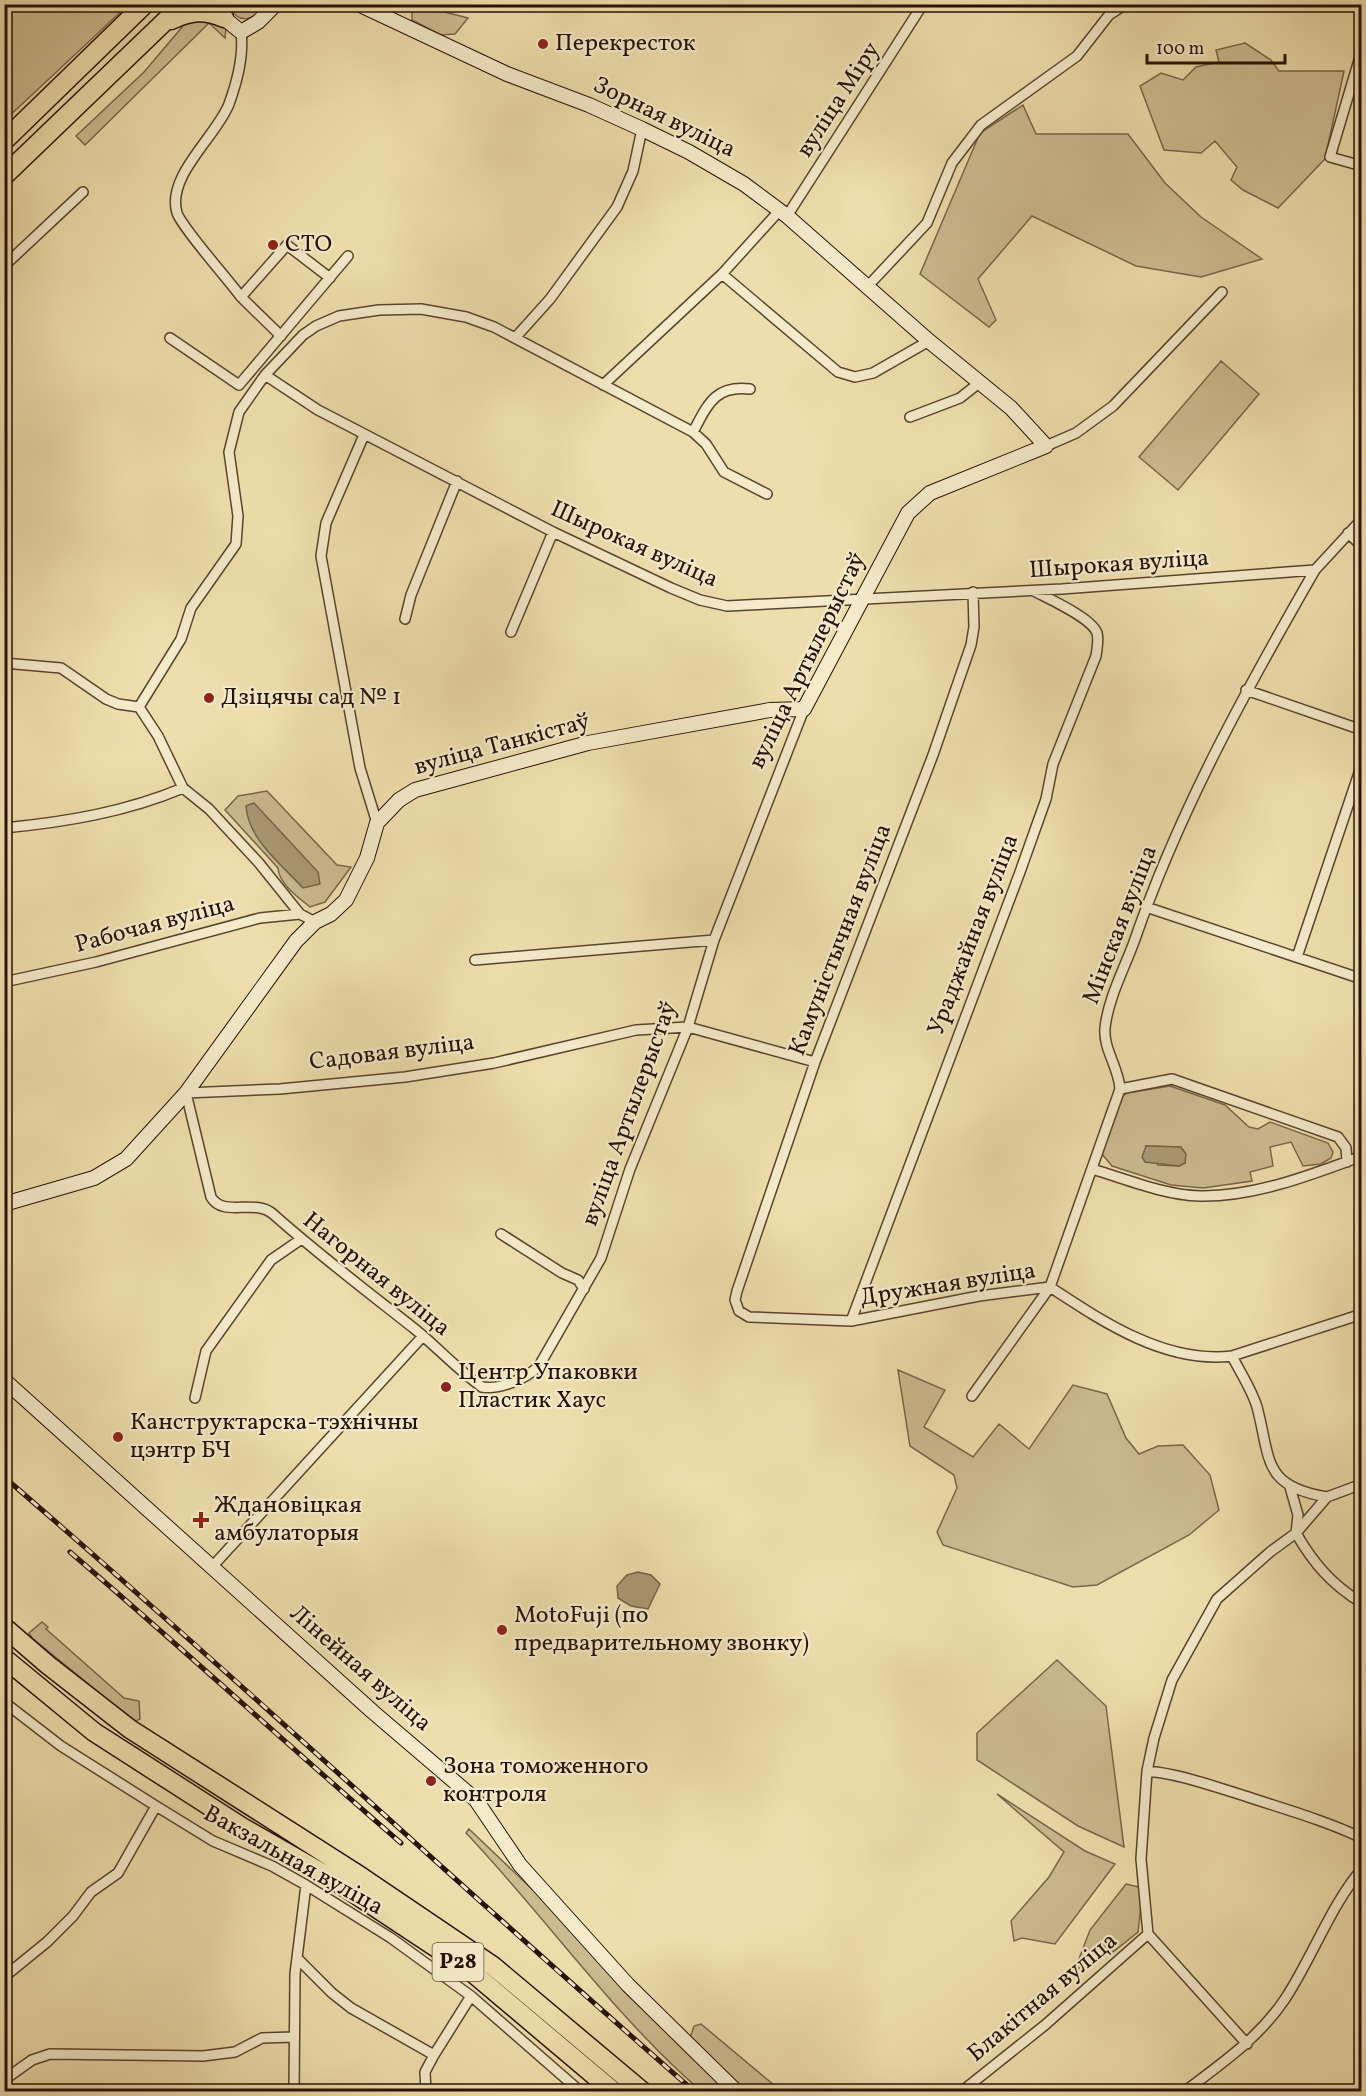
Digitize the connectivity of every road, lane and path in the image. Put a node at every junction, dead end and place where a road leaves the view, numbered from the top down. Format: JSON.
{"nodes":[{"id":1,"x":183,"y":4,"type":"edge"},
{"id":2,"x":276,"y":4,"type":"edge"},
{"id":3,"x":358,"y":4,"type":"edge"},
{"id":4,"x":923,"y":4,"type":"edge"},
{"id":5,"x":1111,"y":4,"type":"edge"},
{"id":6,"x":1126,"y":4,"type":"edge"},
{"id":7,"x":140,"y":8,"type":"edge"},
{"id":8,"x":222,"y":11,"type":"edge"},
{"id":9,"x":1109,"y":15,"type":"junction"},
{"id":10,"x":164,"y":24,"type":"junction"},
{"id":11,"x":242,"y":32,"type":"junction"},
{"id":12,"x":1362,"y":50,"type":"edge"},
{"id":13,"x":642,"y":129,"type":"junction"},
{"id":14,"x":4,"y":141,"type":"edge"},
{"id":15,"x":1362,"y":166,"type":"edge"},
{"id":16,"x":4,"y":176,"type":"edge"},
{"id":17,"x":83,"y":192,"type":"dead end"},
{"id":18,"x":784,"y":213,"type":"junction"},
{"id":19,"x":348,"y":256,"type":"dead end"},
{"id":20,"x":4,"y":266,"type":"edge"},
{"id":21,"x":722,"y":274,"type":"junction"},
{"id":22,"x":330,"y":278,"type":"junction"},
{"id":23,"x":867,"y":287,"type":"junction"},
{"id":24,"x":1222,"y":292,"type":"dead end"},
{"id":25,"x":241,"y":297,"type":"junction"},
{"id":26,"x":281,"y":336,"type":"junction"},
{"id":27,"x":170,"y":338,"type":"dead end"},
{"id":28,"x":515,"y":338,"type":"junction"},
{"id":29,"x":929,"y":341,"type":"junction"},
{"id":30,"x":265,"y":375,"type":"junction"},
{"id":31,"x":979,"y":383,"type":"junction"},
{"id":32,"x":603,"y":386,"type":"junction"},
{"id":33,"x":750,"y":389,"type":"dead end"},
{"id":34,"x":910,"y":417,"type":"dead end"},
{"id":35,"x":693,"y":432,"type":"junction"},
{"id":36,"x":364,"y":435,"type":"junction"},
{"id":37,"x":1047,"y":446,"type":"junction"},
{"id":38,"x":457,"y":481,"type":"junction"},
{"id":39,"x":767,"y":494,"type":"dead end"},
{"id":40,"x":1362,"y":519,"type":"edge"},
{"id":41,"x":553,"y":532,"type":"junction"},
{"id":42,"x":1348,"y":533,"type":"junction"},
{"id":43,"x":1362,"y":546,"type":"edge"},
{"id":44,"x":1315,"y":570,"type":"junction"},
{"id":45,"x":1034,"y":591,"type":"junction"},
{"id":46,"x":973,"y":592,"type":"junction"},
{"id":47,"x":862,"y":597,"type":"junction"},
{"id":48,"x":405,"y":619,"type":"dead end"},
{"id":49,"x":512,"y":632,"type":"dead end"},
{"id":50,"x":4,"y":663,"type":"edge"},
{"id":51,"x":1246,"y":690,"type":"junction"},
{"id":52,"x":139,"y":707,"type":"junction"},
{"id":53,"x":804,"y":709,"type":"junction"},
{"id":54,"x":1362,"y":729,"type":"edge"},
{"id":55,"x":1362,"y":764,"type":"edge"},
{"id":56,"x":183,"y":788,"type":"junction"},
{"id":57,"x":377,"y":823,"type":"junction"},
{"id":58,"x":4,"y":828,"type":"edge"},
{"id":59,"x":1146,"y":907,"type":"junction"},
{"id":60,"x":300,"y":914,"type":"junction"},
{"id":61,"x":315,"y":922,"type":"junction"},
{"id":62,"x":714,"y":940,"type":"junction"},
{"id":63,"x":1297,"y":957,"type":"junction"},
{"id":64,"x":474,"y":960,"type":"dead end"},
{"id":65,"x":1362,"y":979,"type":"edge"},
{"id":66,"x":4,"y":982,"type":"edge"},
{"id":67,"x":688,"y":1027,"type":"junction"},
{"id":68,"x":815,"y":1062,"type":"junction"},
{"id":69,"x":1120,"y":1089,"type":"junction"},
{"id":70,"x":186,"y":1093,"type":"junction"},
{"id":71,"x":1362,"y":1156,"type":"edge"},
{"id":72,"x":1347,"y":1162,"type":"junction"},
{"id":73,"x":1092,"y":1169,"type":"junction"},
{"id":74,"x":4,"y":1204,"type":"edge"},
{"id":75,"x":501,"y":1234,"type":"dead end"},
{"id":76,"x":300,"y":1240,"type":"junction"},
{"id":77,"x":1050,"y":1287,"type":"junction"},
{"id":78,"x":584,"y":1289,"type":"junction"},
{"id":79,"x":578,"y":1297,"type":"joint"},
{"id":80,"x":735,"y":1300,"type":"joint"},
{"id":81,"x":1362,"y":1314,"type":"edge"},
{"id":82,"x":851,"y":1321,"type":"junction"},
{"id":83,"x":423,"y":1336,"type":"junction"},
{"id":84,"x":1232,"y":1356,"type":"junction"},
{"id":85,"x":4,"y":1380,"type":"edge"},
{"id":86,"x":972,"y":1396,"type":"dead end"},
{"id":87,"x":195,"y":1398,"type":"dead end"},
{"id":88,"x":1362,"y":1484,"type":"edge"},
{"id":89,"x":1290,"y":1487,"type":"junction"},
{"id":90,"x":1327,"y":1497,"type":"junction"},
{"id":91,"x":1296,"y":1533,"type":"junction"},
{"id":92,"x":212,"y":1567,"type":"junction"},
{"id":93,"x":1362,"y":1603,"type":"edge"},
{"id":94,"x":4,"y":1627,"type":"edge"},
{"id":95,"x":4,"y":1658,"type":"edge"},
{"id":96,"x":4,"y":1702,"type":"edge"},
{"id":97,"x":1147,"y":1771,"type":"junction"},
{"id":98,"x":156,"y":1806,"type":"junction"},
{"id":99,"x":1362,"y":1838,"type":"edge"},
{"id":100,"x":1362,"y":1869,"type":"edge"},
{"id":101,"x":306,"y":1885,"type":"junction"},
{"id":102,"x":1148,"y":1934,"type":"junction"},
{"id":103,"x":298,"y":1959,"type":"junction"},
{"id":104,"x":4,"y":1977,"type":"edge"},
{"id":105,"x":471,"y":1996,"type":"junction"},
{"id":106,"x":294,"y":2037,"type":"junction"},
{"id":107,"x":1247,"y":2044,"type":"junction"},
{"id":108,"x":434,"y":2055,"type":"junction"},
{"id":109,"x":4,"y":2080,"type":"edge"},
{"id":110,"x":294,"y":2091,"type":"edge"},
{"id":111,"x":426,"y":2091,"type":"edge"},
{"id":112,"x":581,"y":2091,"type":"edge"},
{"id":113,"x":614,"y":2091,"type":"edge"},
{"id":114,"x":643,"y":2091,"type":"edge"},
{"id":115,"x":737,"y":2091,"type":"edge"},
{"id":116,"x":962,"y":2091,"type":"edge"},
{"id":117,"x":1184,"y":2091,"type":"edge"}],
"edges":[{"from":1,"to":10,"type":"highway"},
{"from":2,"to":11,"type":"street"},
{"from":3,"to":13,"type":"street","name":"Зорная вуліца"},
{"from":4,"to":18,"type":"street","name":"вуліца Міру"},
{"from":5,"to":9,"type":"street"},
{"from":6,"to":9,"type":"street"},
{"from":7,"to":14,"type":"highway"},
{"from":8,"to":10,"type":"highway"},
{"from":8,"to":11,"type":"street"},
{"from":9,"to":23,"type":"street"},
{"from":10,"to":16,"type":"highway"},
{"from":11,"to":25,"type":"street"},
{"from":12,"to":15,"type":"street"},
{"from":13,"to":18,"type":"street","name":"Зорная вуліца"},
{"from":13,"to":28,"type":"street"},
{"from":17,"to":20,"type":"street"},
{"from":18,"to":21,"type":"street"},
{"from":18,"to":23,"type":"street","name":"Зорная вуліца"},
{"from":19,"to":22,"type":"street"},
{"from":21,"to":29,"type":"street"},
{"from":21,"to":32,"type":"street"},
{"from":22,"to":25,"type":"street"},
{"from":22,"to":26,"type":"street"},
{"from":23,"to":29,"type":"street","name":"Зорная вуліца"},
{"from":24,"to":37,"type":"street","name":"вуліца Артылерыстаў"},
{"from":25,"to":26,"type":"street"},
{"from":26,"to":27,"type":"street"},
{"from":28,"to":30,"type":"street"},
{"from":28,"to":32,"type":"street"},
{"from":29,"to":31,"type":"street","name":"Зорная вуліца"},
{"from":30,"to":36,"type":"street","name":"Шырокая вуліца"},
{"from":30,"to":52,"type":"street"},
{"from":31,"to":34,"type":"street"},
{"from":31,"to":37,"type":"street","name":"Зорная вуліца"},
{"from":32,"to":35,"type":"street"},
{"from":33,"to":35,"type":"street"},
{"from":35,"to":39,"type":"street"},
{"from":36,"to":38,"type":"street","name":"Шырокая вуліца"},
{"from":36,"to":57,"type":"street"},
{"from":37,"to":47,"type":"street","name":"вуліца Артылерыстаў"},
{"from":38,"to":41,"type":"street","name":"Шырокая вуліца"},
{"from":38,"to":48,"type":"street"},
{"from":40,"to":42,"type":"street"},
{"from":41,"to":47,"type":"street","name":"Шырокая вуліца"},
{"from":41,"to":49,"type":"street"},
{"from":42,"to":43,"type":"street"},
{"from":42,"to":44,"type":"street"},
{"from":44,"to":45,"type":"street","name":"Шырокая вуліца"},
{"from":44,"to":51,"type":"street","name":"Мінская вуліца"},
{"from":45,"to":46,"type":"street","name":"Шырокая вуліца"},
{"from":45,"to":82,"type":"street","name":"Ураджайная вуліца"},
{"from":46,"to":47,"type":"street","name":"Шырокая вуліца"},
{"from":46,"to":68,"type":"street","name":"Камуністычная вуліца"},
{"from":47,"to":53,"type":"street","name":"вуліца Артылерыстаў"},
{"from":50,"to":52,"type":"street"},
{"from":51,"to":54,"type":"street"},
{"from":51,"to":59,"type":"street","name":"Мінская вуліца"},
{"from":52,"to":56,"type":"street"},
{"from":53,"to":57,"type":"street","name":"вуліца Танкістаў"},
{"from":53,"to":62,"type":"street","name":"вуліца Артылерыстаў"},
{"from":55,"to":63,"type":"street"},
{"from":56,"to":58,"type":"street"},
{"from":56,"to":60,"type":"street"},
{"from":57,"to":61,"type":"street","name":"вуліца Танкістаў"},
{"from":59,"to":63,"type":"street"},
{"from":59,"to":69,"type":"street","name":"Мінская вуліца"},
{"from":60,"to":61,"type":"street"},
{"from":60,"to":66,"type":"street","name":"Рабочая вуліца"},
{"from":61,"to":70,"type":"street","name":"вуліца Танкістаў"},
{"from":62,"to":64,"type":"street"},
{"from":62,"to":67,"type":"street","name":"вуліца Артылерыстаў"},
{"from":63,"to":65,"type":"street"},
{"from":67,"to":68,"type":"street","name":"Садовая вуліца"},
{"from":67,"to":70,"type":"street","name":"Садовая вуліца"},
{"from":67,"to":78,"type":"street","name":"вуліца Артылерыстаў"},
{"from":68,"to":80,"type":"street","name":"Камуністычная вуліца"},
{"from":69,"to":72,"type":"street"},
{"from":69,"to":73,"type":"street"},
{"from":70,"to":74,"type":"street"},
{"from":70,"to":76,"type":"street","name":"Нагорная вуліца"},
{"from":71,"to":72,"type":"street"},
{"from":72,"to":73,"type":"street"},
{"from":73,"to":77,"type":"street"},
{"from":75,"to":78,"type":"street"},
{"from":76,"to":83,"type":"street","name":"Нагорная вуліца"},
{"from":76,"to":87,"type":"street"},
{"from":77,"to":82,"type":"street","name":"Дружная вуліца"},
{"from":77,"to":84,"type":"street","name":"Дружная вуліца"},
{"from":77,"to":86,"type":"street"},
{"from":78,"to":79,"type":"street","name":"вуліца Артылерыстаў"},
{"from":79,"to":83,"type":"street","name":"Нагорная вуліца"},
{"from":80,"to":82,"type":"street","name":"Дружная вуліца"},
{"from":81,"to":84,"type":"street","name":"Дружная вуліца"},
{"from":83,"to":92,"type":"street"},
{"from":84,"to":89,"type":"street"},
{"from":85,"to":92,"type":"street","name":"Лінейная вуліца"},
{"from":88,"to":90,"type":"street"},
{"from":89,"to":90,"type":"street"},
{"from":89,"to":91,"type":"street"},
{"from":90,"to":91,"type":"street","name":"Блакітная вуліца"},
{"from":91,"to":93,"type":"street"},
{"from":91,"to":97,"type":"street","name":"Блакітная вуліца"},
{"from":92,"to":115,"type":"street","name":"Лінейная вуліца"},
{"from":94,"to":114,"type":"highway","number":"Р28"},
{"from":95,"to":113,"type":"highway","number":"Р28"},
{"from":96,"to":98,"type":"street","name":"Вакзальная вуліца"},
{"from":97,"to":99,"type":"street"},
{"from":97,"to":102,"type":"street","name":"Блакітная вуліца"},
{"from":98,"to":101,"type":"street","name":"Вакзальная вуліца"},
{"from":98,"to":104,"type":"street"},
{"from":100,"to":107,"type":"street"},
{"from":101,"to":103,"type":"street"},
{"from":101,"to":105,"type":"street","name":"Вакзальная вуліца"},
{"from":102,"to":107,"type":"street","name":"Блакітная вуліца"},
{"from":102,"to":116,"type":"street","name":"Блакітная вуліца"},
{"from":103,"to":106,"type":"street"},
{"from":103,"to":108,"type":"street"},
{"from":105,"to":108,"type":"street"},
{"from":105,"to":112,"type":"street","name":"Вакзальная вуліца"},
{"from":106,"to":109,"type":"street"},
{"from":106,"to":110,"type":"street"},
{"from":107,"to":117,"type":"street"},
{"from":108,"to":111,"type":"street"}]}
